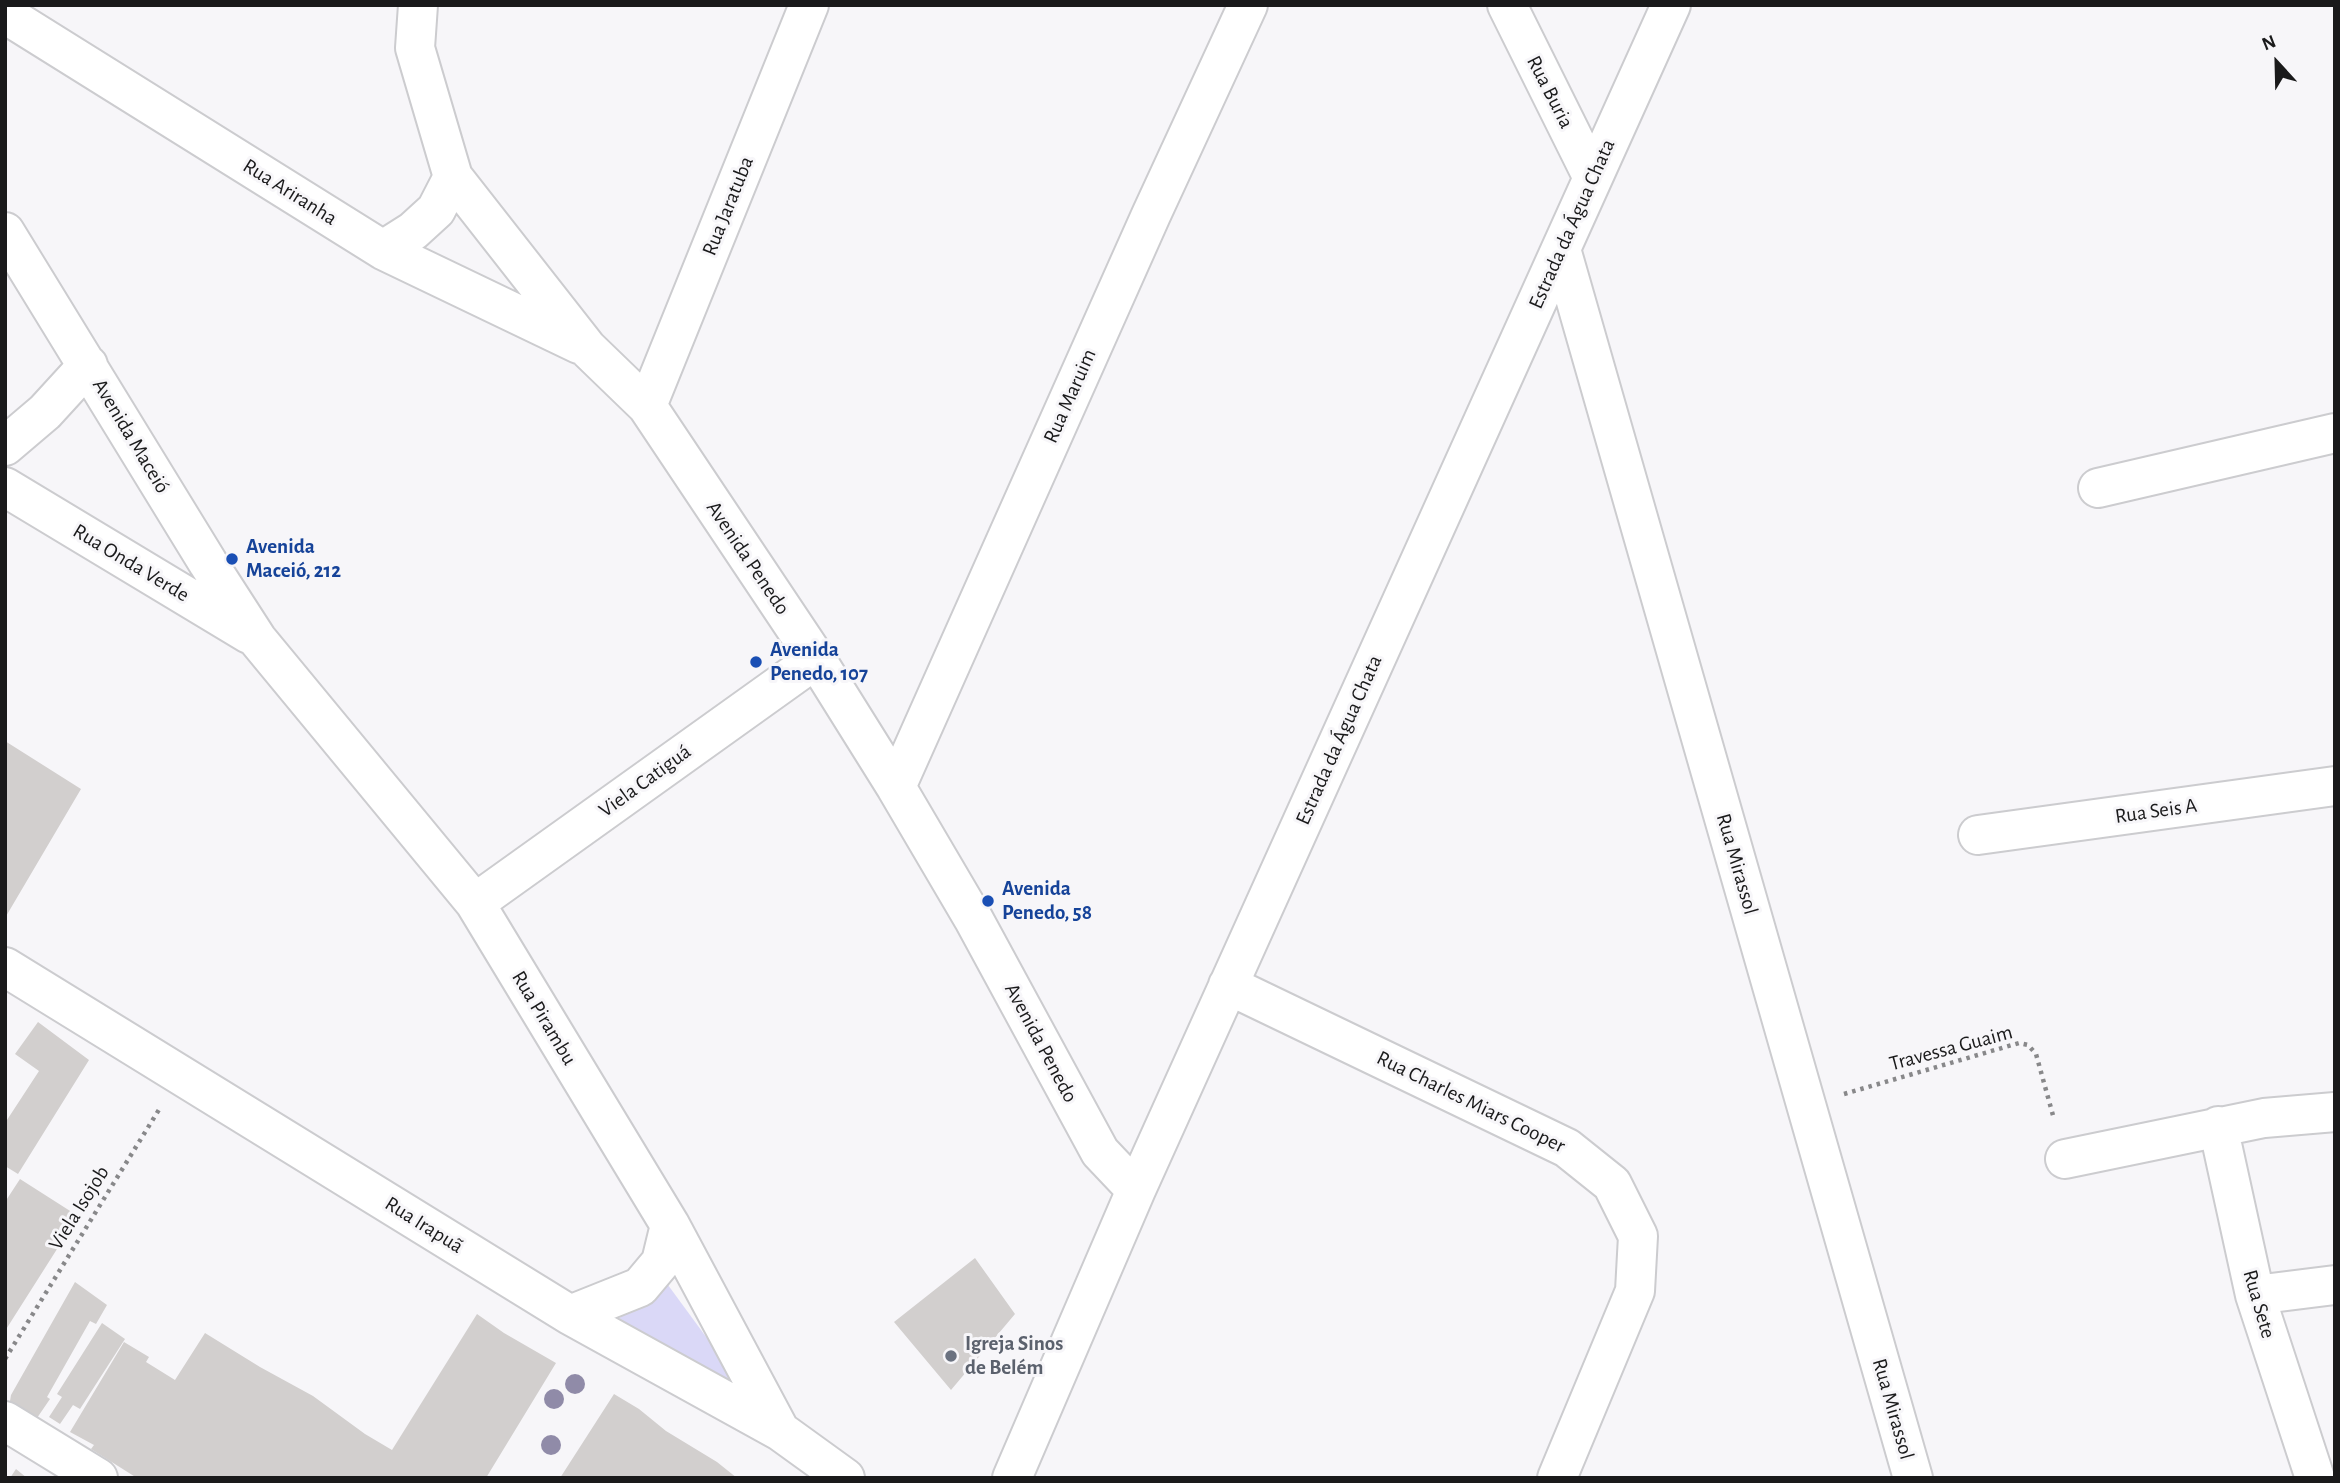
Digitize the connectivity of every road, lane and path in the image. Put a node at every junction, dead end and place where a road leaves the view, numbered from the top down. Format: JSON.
{"nodes":[{"id":1,"x":418,"y":5,"type":"edge"},
{"id":2,"x":809,"y":5,"type":"edge"},
{"id":3,"x":1248,"y":5,"type":"edge"},
{"id":4,"x":1507,"y":5,"type":"edge"},
{"id":5,"x":1671,"y":5,"type":"edge"},
{"id":6,"x":5,"y":15,"type":"edge"},
{"id":7,"x":453,"y":177,"type":"junction"},
{"id":8,"x":1593,"y":178,"type":"junction"},
{"id":9,"x":5,"y":232,"type":"edge"},
{"id":10,"x":1561,"y":249,"type":"junction"},
{"id":11,"x":383,"y":250,"type":"junction"},
{"id":12,"x":587,"y":348,"type":"junction"},
{"id":13,"x":88,"y":365,"type":"junction"},
{"id":14,"x":647,"y":406,"type":"junction"},
{"id":15,"x":2335,"y":433,"type":"edge"},
{"id":16,"x":5,"y":446,"type":"edge"},
{"id":17,"x":5,"y":487,"type":"edge"},
{"id":18,"x":2098,"y":488,"type":"dead end"},
{"id":19,"x":257,"y":639,"type":"junction"},
{"id":20,"x":816,"y":659,"type":"junction"},
{"id":21,"x":2335,"y":786,"type":"edge"},
{"id":22,"x":896,"y":787,"type":"junction"},
{"id":23,"x":1978,"y":835,"type":"dead end"},
{"id":24,"x":475,"y":903,"type":"junction"},
{"id":25,"x":5,"y":967,"type":"edge"},
{"id":26,"x":1228,"y":985,"type":"junction"},
{"id":27,"x":180,"y":1074,"type":"junction"},
{"id":28,"x":1806,"y":1105,"type":"junction"},
{"id":29,"x":2335,"y":1112,"type":"edge"},
{"id":30,"x":2218,"y":1126,"type":"junction"},
{"id":31,"x":2065,"y":1158,"type":"joint"},
{"id":32,"x":1136,"y":1190,"type":"junction"},
{"id":33,"x":670,"y":1225,"type":"junction"},
{"id":34,"x":2335,"y":1285,"type":"edge"},
{"id":35,"x":2255,"y":1295,"type":"junction"},
{"id":36,"x":570,"y":1315,"type":"junction"},
{"id":37,"x":5,"y":1359,"type":"edge"},
{"id":38,"x":5,"y":1421,"type":"edge"},
{"id":39,"x":780,"y":1431,"type":"junction"},
{"id":40,"x":98,"y":1478,"type":"edge"},
{"id":41,"x":845,"y":1478,"type":"edge"},
{"id":42,"x":1012,"y":1478,"type":"edge"},
{"id":43,"x":1557,"y":1478,"type":"edge"},
{"id":44,"x":1913,"y":1478,"type":"edge"},
{"id":45,"x":2315,"y":1478,"type":"edge"}],
"edges":[{"from":1,"to":7,"type":"street","name":"Avenida Penedo"},
{"from":2,"to":14,"type":"street","name":"Rua Jaratuba"},
{"from":3,"to":22,"type":"street","name":"Rua Maruim"},
{"from":4,"to":8,"type":"street","name":"Rua Buria"},
{"from":5,"to":8,"type":"street","name":"Estrada da Água Chata"},
{"from":6,"to":11,"type":"street","name":"Rua Ariranha"},
{"from":7,"to":11,"type":"street"},
{"from":7,"to":12,"type":"street","name":"Avenida Penedo"},
{"from":8,"to":10,"type":"street","name":"Estrada da Água Chata"},
{"from":9,"to":13,"type":"street","name":"Avenida Maceió"},
{"from":10,"to":26,"type":"street","name":"Estrada da Água Chata"},
{"from":10,"to":28,"type":"street","name":"Rua Mirassol"},
{"from":11,"to":12,"type":"street","name":"Rua Ariranha"},
{"from":12,"to":14,"type":"street","name":"Avenida Penedo"},
{"from":13,"to":16,"type":"street"},
{"from":13,"to":19,"type":"street","name":"Avenida Maceió"},
{"from":14,"to":20,"type":"street","name":"Avenida Penedo"},
{"from":15,"to":18,"type":"street"},
{"from":17,"to":19,"type":"street","name":"Rua Onda Verde"},
{"from":19,"to":24,"type":"street","name":"Rua Pirambu"},
{"from":20,"to":22,"type":"street","name":"Avenida Penedo"},
{"from":20,"to":24,"type":"street","name":"Viela Catiguá"},
{"from":21,"to":23,"type":"street","name":"Rua Seis A"},
{"from":22,"to":32,"type":"street","name":"Avenida Penedo"},
{"from":24,"to":33,"type":"street","name":"Rua Pirambu"},
{"from":25,"to":27,"type":"street","name":"Rua Irapuã"},
{"from":26,"to":32,"type":"street","name":"Estrada da Água Chata"},
{"from":26,"to":43,"type":"street","name":"Rua Charles Miars Cooper"},
{"from":27,"to":36,"type":"street","name":"Rua Irapuã"},
{"from":27,"to":37,"type":"path","name":"Viela Isojob"},
{"from":28,"to":31,"type":"path","name":"Travessa Guaim"},
{"from":28,"to":44,"type":"street","name":"Rua Mirassol"},
{"from":29,"to":30,"type":"street"},
{"from":30,"to":31,"type":"street"},
{"from":30,"to":35,"type":"street","name":"Rua Sete"},
{"from":32,"to":42,"type":"street","name":"Estrada da Água Chata"},
{"from":33,"to":36,"type":"street"},
{"from":33,"to":39,"type":"street","name":"Rua Pirambu"},
{"from":34,"to":35,"type":"street"},
{"from":35,"to":45,"type":"street","name":"Rua Sete"},
{"from":36,"to":39,"type":"street","name":"Rua Irapuã"},
{"from":38,"to":40,"type":"street"},
{"from":39,"to":41,"type":"street","name":"Rua Irapuã"}]}
